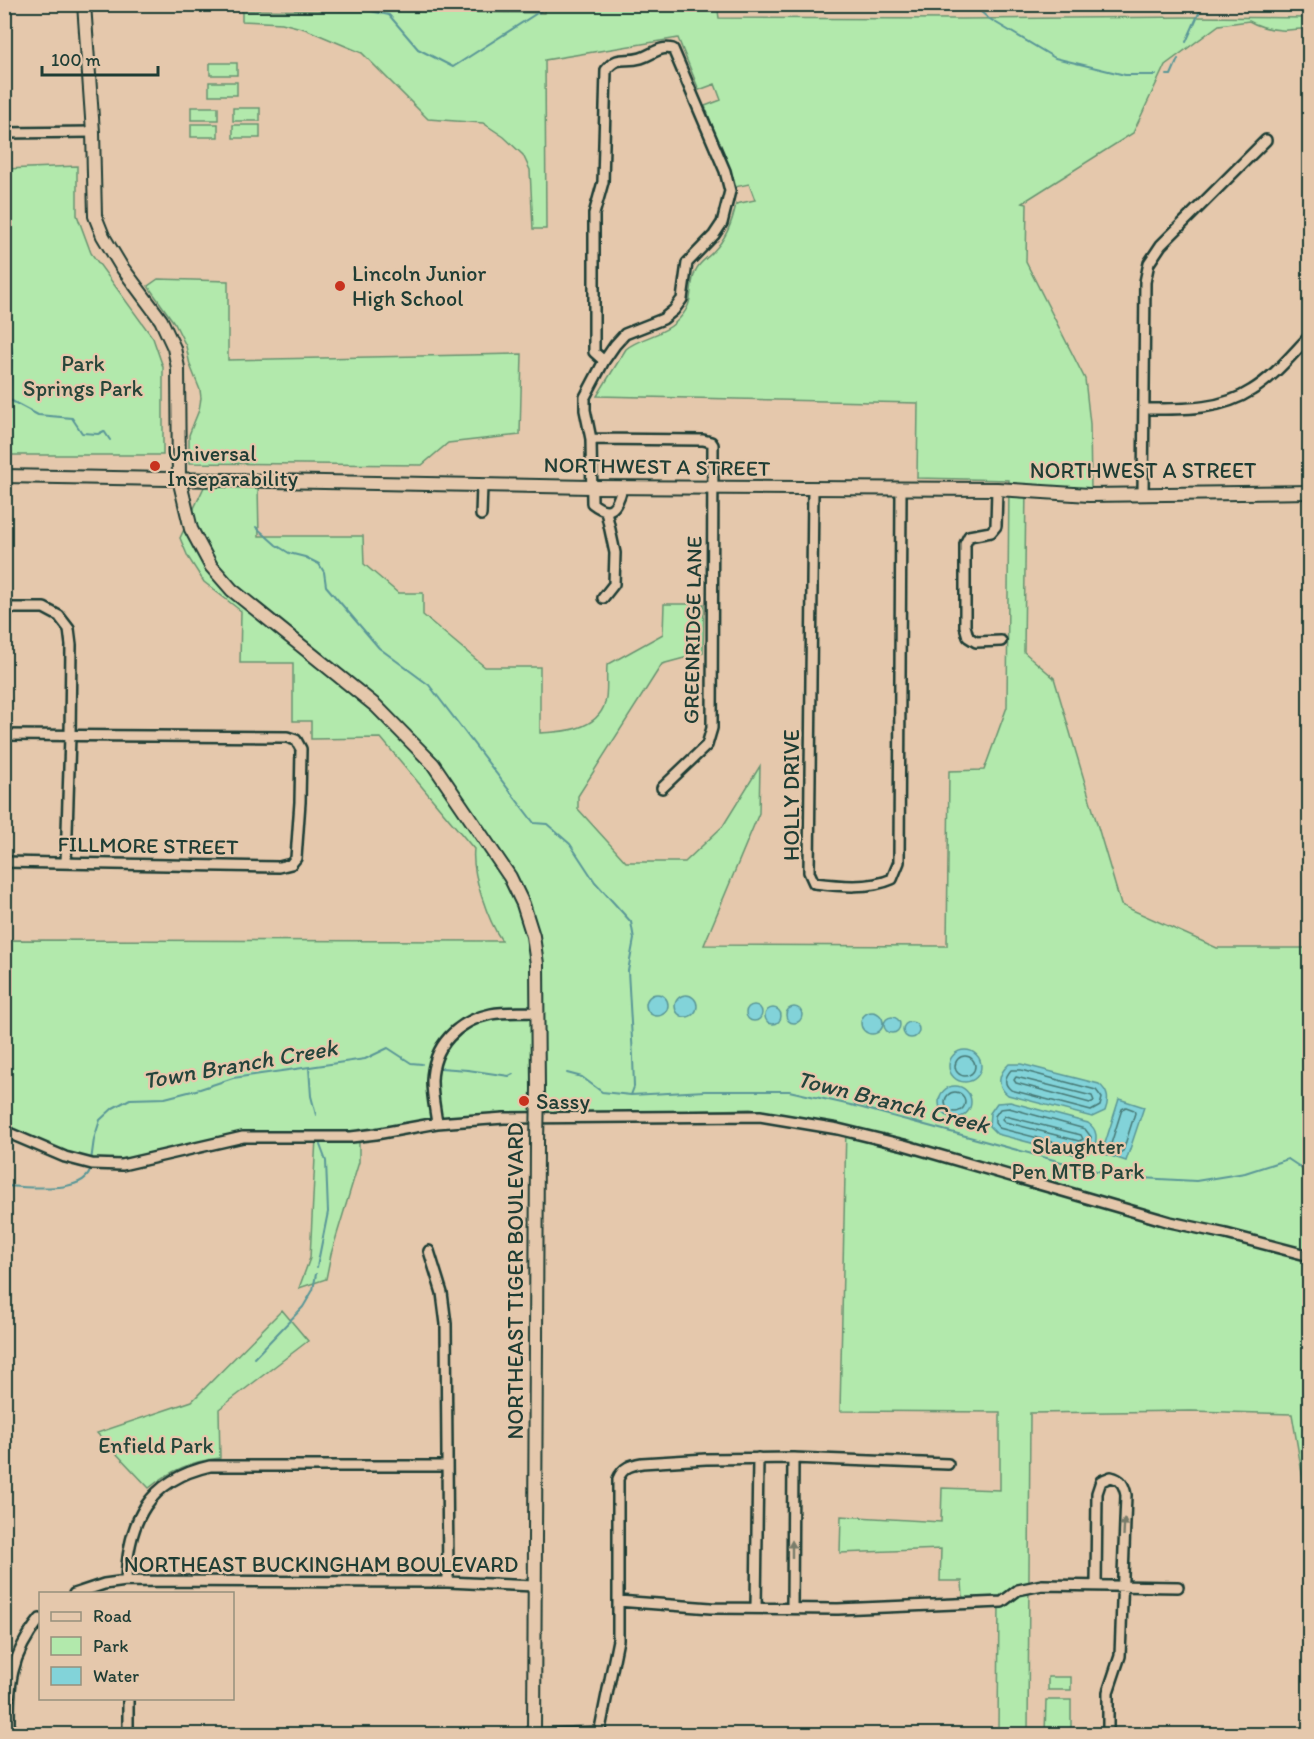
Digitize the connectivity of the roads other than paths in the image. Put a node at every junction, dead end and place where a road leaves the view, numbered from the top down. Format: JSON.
{"nodes":[{"id":1,"x":84,"y":4,"type":"edge"},
{"id":2,"x":93,"y":132,"type":"junction"},
{"id":3,"x":4,"y":133,"type":"edge"},
{"id":4,"x":1266,"y":140,"type":"dead end"},
{"id":5,"x":1310,"y":336,"type":"edge"},
{"id":6,"x":603,"y":361,"type":"junction"},
{"id":7,"x":1144,"y":409,"type":"junction"},
{"id":8,"x":591,"y":439,"type":"junction"},
{"id":9,"x":4,"y":476,"type":"edge"},
{"id":10,"x":179,"y":479,"type":"junction"},
{"id":11,"x":482,"y":485,"type":"junction"},
{"id":12,"x":591,"y":487,"type":"junction"},
{"id":13,"x":622,"y":488,"type":"junction"},
{"id":14,"x":711,"y":488,"type":"junction"},
{"id":15,"x":813,"y":489,"type":"junction"},
{"id":16,"x":901,"y":489,"type":"junction"},
{"id":17,"x":997,"y":489,"type":"junction"},
{"id":18,"x":1310,"y":492,"type":"edge"},
{"id":19,"x":1143,"y":494,"type":"junction"},
{"id":20,"x":606,"y":511,"type":"junction"},
{"id":21,"x":481,"y":516,"type":"dead end"},
{"id":22,"x":603,"y":598,"type":"dead end"},
{"id":23,"x":4,"y":608,"type":"edge"},
{"id":24,"x":1001,"y":641,"type":"dead end"},
{"id":25,"x":4,"y":735,"type":"edge"},
{"id":26,"x":70,"y":736,"type":"junction"},
{"id":27,"x":662,"y":788,"type":"dead end"},
{"id":28,"x":4,"y":862,"type":"edge"},
{"id":29,"x":66,"y":863,"type":"junction"},
{"id":30,"x":538,"y":1012,"type":"junction"},
{"id":31,"x":437,"y":1123,"type":"junction"},
{"id":32,"x":4,"y":1131,"type":"edge"},
{"id":33,"x":429,"y":1251,"type":"dead end"},
{"id":34,"x":1310,"y":1256,"type":"edge"},
{"id":35,"x":758,"y":1458,"type":"junction"},
{"id":36,"x":793,"y":1458,"type":"junction"},
{"id":37,"x":948,"y":1464,"type":"dead end"},
{"id":38,"x":446,"y":1466,"type":"junction"},
{"id":39,"x":126,"y":1581,"type":"junction"},
{"id":40,"x":448,"y":1582,"type":"junction"},
{"id":41,"x":1121,"y":1585,"type":"junction"},
{"id":42,"x":534,"y":1586,"type":"junction"},
{"id":43,"x":1096,"y":1586,"type":"junction"},
{"id":44,"x":1178,"y":1587,"type":"dead end"},
{"id":45,"x":77,"y":1592,"type":"edge"},
{"id":46,"x":618,"y":1601,"type":"junction"},
{"id":47,"x":756,"y":1608,"type":"junction"},
{"id":48,"x":792,"y":1608,"type":"junction"},
{"id":49,"x":39,"y":1620,"type":"edge"},
{"id":50,"x":128,"y":1700,"type":"edge"},
{"id":51,"x":599,"y":1733,"type":"edge"},
{"id":52,"x":9,"y":1734,"type":"edge"},
{"id":53,"x":128,"y":1734,"type":"edge"},
{"id":54,"x":534,"y":1734,"type":"edge"},
{"id":55,"x":543,"y":1734,"type":"edge"},
{"id":56,"x":1108,"y":1734,"type":"edge"}],
"edges":[{"from":1,"to":2,"type":"street","name":"NORTHEAST TIGER BOULEVARD"},
{"from":2,"to":3,"type":"street"},
{"from":2,"to":10,"type":"street","name":"NORTHEAST TIGER BOULEVARD"},
{"from":4,"to":7,"type":"street"},
{"from":5,"to":7,"type":"street"},
{"from":6,"to":6,"type":"street"},
{"from":6,"to":8,"type":"street"},
{"from":7,"to":19,"type":"street"},
{"from":8,"to":12,"type":"street"},
{"from":8,"to":14,"type":"street","name":"GREENRIDGE LANE"},
{"from":9,"to":10,"type":"street","name":"NORTHWEST A STREET"},
{"from":10,"to":11,"type":"street","name":"NORTHWEST A STREET"},
{"from":10,"to":30,"type":"street","name":"NORTHEAST TIGER BOULEVARD"},
{"from":11,"to":12,"type":"street","name":"NORTHWEST A STREET"},
{"from":11,"to":21,"type":"street"},
{"from":12,"to":13,"type":"street","name":"NORTHWEST A STREET"},
{"from":12,"to":20,"type":"street"},
{"from":13,"to":14,"type":"street","name":"NORTHWEST A STREET"},
{"from":13,"to":20,"type":"street"},
{"from":14,"to":15,"type":"street","name":"NORTHWEST A STREET"},
{"from":14,"to":27,"type":"street","name":"GREENRIDGE LANE"},
{"from":15,"to":16,"type":"street","name":"NORTHWEST A STREET"},
{"from":15,"to":16,"type":"street","name":"HOLLY DRIVE"},
{"from":16,"to":17,"type":"street","name":"NORTHWEST A STREET"},
{"from":17,"to":19,"type":"street","name":"NORTHWEST A STREET"},
{"from":17,"to":24,"type":"street"},
{"from":18,"to":19,"type":"street","name":"NORTHWEST A STREET"},
{"from":20,"to":22,"type":"street"},
{"from":23,"to":26,"type":"street"},
{"from":25,"to":26,"type":"street"},
{"from":26,"to":29,"type":"street"},
{"from":26,"to":29,"type":"street","name":"FILLMORE STREET"},
{"from":28,"to":29,"type":"street","name":"FILLMORE STREET"},
{"from":30,"to":31,"type":"street"},
{"from":30,"to":42,"type":"street","name":"NORTHEAST TIGER BOULEVARD","bridge":true},
{"from":31,"to":32,"type":"street"},
{"from":31,"to":34,"type":"street"},
{"from":33,"to":38,"type":"street"},
{"from":35,"to":36,"type":"street"},
{"from":35,"to":46,"type":"street"},
{"from":35,"to":47,"type":"street"},
{"from":36,"to":37,"type":"street"},
{"from":48,"to":36,"type":"street","one_way":true},
{"from":38,"to":39,"type":"street"},
{"from":38,"to":40,"type":"street"},
{"from":39,"to":40,"type":"street","name":"NORTHEAST BUCKINGHAM BOULEVARD"},
{"from":39,"to":45,"type":"street","name":"NORTHEAST BUCKINGHAM BOULEVARD"},
{"from":40,"to":42,"type":"street","name":"NORTHEAST BUCKINGHAM BOULEVARD"},
{"from":41,"to":43,"type":"street"},
{"from":41,"to":43,"type":"street","one_way":true},
{"from":41,"to":44,"type":"street"},
{"from":41,"to":56,"type":"street"},
{"from":42,"to":54,"type":"street","name":"NORTHEAST TIGER BOULEVARD"},
{"from":43,"to":48,"type":"street"},
{"from":46,"to":47,"type":"street"},
{"from":46,"to":51,"type":"street"},
{"from":47,"to":48,"type":"street"},
{"from":49,"to":52,"type":"street"},
{"from":50,"to":53,"type":"street"},
{"from":51,"to":55,"type":"street"}]}
